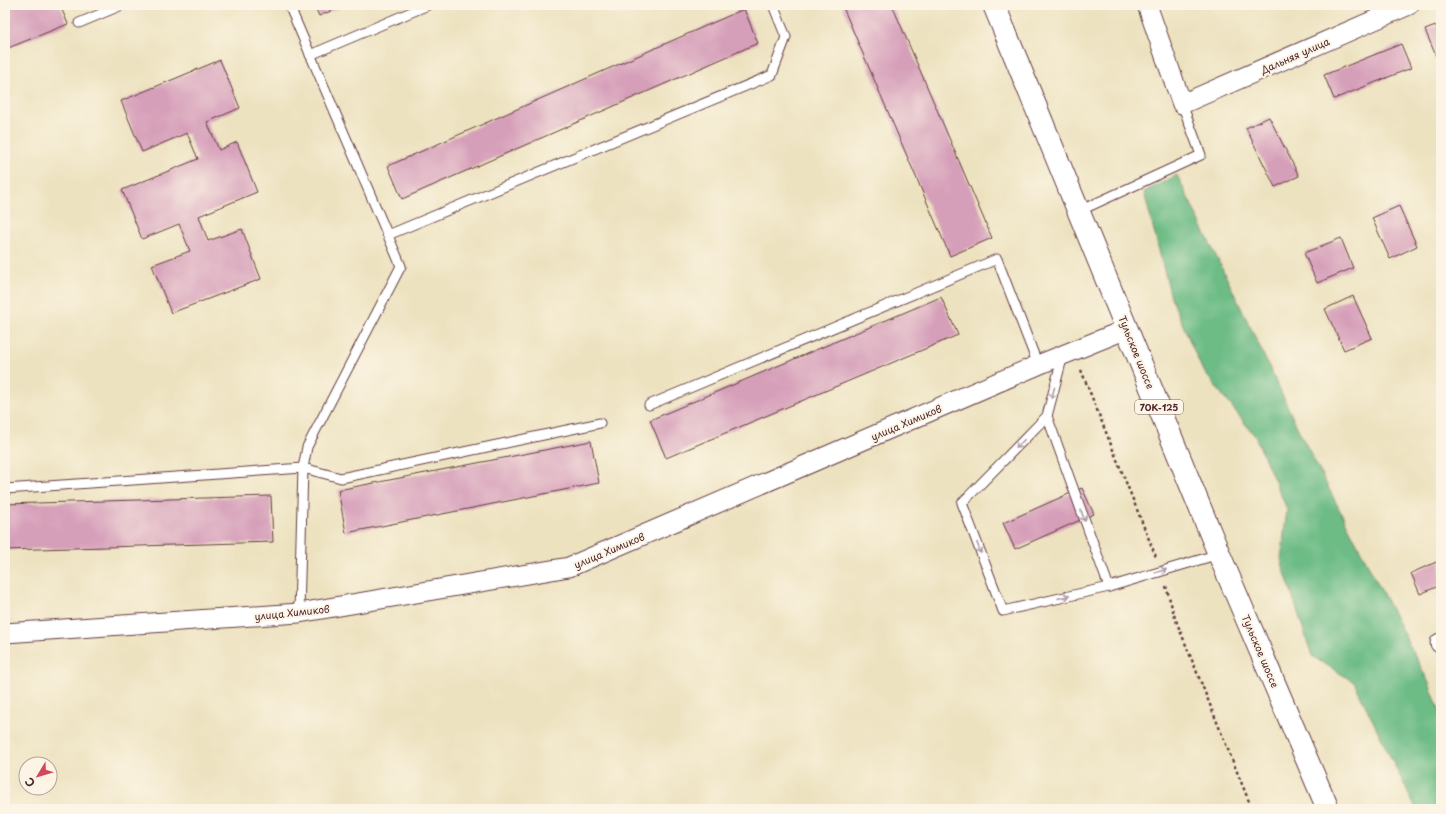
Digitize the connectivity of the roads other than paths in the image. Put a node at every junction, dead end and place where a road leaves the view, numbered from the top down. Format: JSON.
{"nodes":[{"id":1,"x":122,"y":5,"type":"edge"},
{"id":2,"x":288,"y":5,"type":"edge"},
{"id":3,"x":428,"y":5,"type":"edge"},
{"id":4,"x":773,"y":5,"type":"edge"},
{"id":5,"x":994,"y":5,"type":"edge"},
{"id":6,"x":1147,"y":5,"type":"edge"},
{"id":7,"x":1409,"y":5,"type":"edge"},
{"id":8,"x":79,"y":23,"type":"dead end"},
{"id":9,"x":310,"y":55,"type":"junction"},
{"id":10,"x":1182,"y":104,"type":"junction"},
{"id":11,"x":1079,"y":211,"type":"junction"},
{"id":12,"x":388,"y":235,"type":"junction"},
{"id":13,"x":1127,"y":329,"type":"junction"},
{"id":14,"x":1063,"y":355,"type":"junction"},
{"id":15,"x":1038,"y":365,"type":"junction"},
{"id":16,"x":649,"y":405,"type":"dead end"},
{"id":17,"x":1047,"y":416,"type":"junction"},
{"id":18,"x":600,"y":423,"type":"dead end"},
{"id":19,"x":303,"y":468,"type":"junction"},
{"id":20,"x":5,"y":489,"type":"edge"},
{"id":21,"x":1219,"y":554,"type":"junction"},
{"id":22,"x":1109,"y":587,"type":"junction"},
{"id":23,"x":299,"y":613,"type":"junction"},
{"id":24,"x":5,"y":633,"type":"edge"},
{"id":25,"x":1328,"y":809,"type":"edge"}],
"edges":[{"from":1,"to":8,"type":"lane"},
{"from":2,"to":9,"type":"lane"},
{"from":3,"to":9,"type":"lane"},
{"from":4,"to":12,"type":"lane"},
{"from":5,"to":11,"type":"main road","name":"Тульское шоссе","number":"70К-125"},
{"from":6,"to":10,"type":"street"},
{"from":7,"to":10,"type":"street","name":"Дальняя улица"},
{"from":9,"to":12,"type":"lane"},
{"from":10,"to":11,"type":"lane"},
{"from":11,"to":13,"type":"main road","name":"Тульское шоссе","number":"70К-125"},
{"from":12,"to":19,"type":"lane"},
{"from":13,"to":14,"type":"street","name":"улица Химиков"},
{"from":13,"to":21,"type":"main road","name":"Тульское шоссе","number":"70К-125"},
{"from":14,"to":15,"type":"street","name":"улица Химиков"},
{"from":14,"to":17,"type":"lane","one_way":true},
{"from":15,"to":16,"type":"lane"},
{"from":15,"to":23,"type":"street","name":"улица Химиков"},
{"from":17,"to":22,"type":"lane","one_way":true},
{"from":17,"to":22,"type":"lane","one_way":true},
{"from":18,"to":19,"type":"lane"},
{"from":19,"to":20,"type":"lane"},
{"from":19,"to":23,"type":"lane"},
{"from":22,"to":21,"type":"lane","one_way":true},
{"from":21,"to":25,"type":"main road","name":"Тульское шоссе","number":"70К-125"},
{"from":23,"to":24,"type":"street","name":"улица Химиков"}]}
